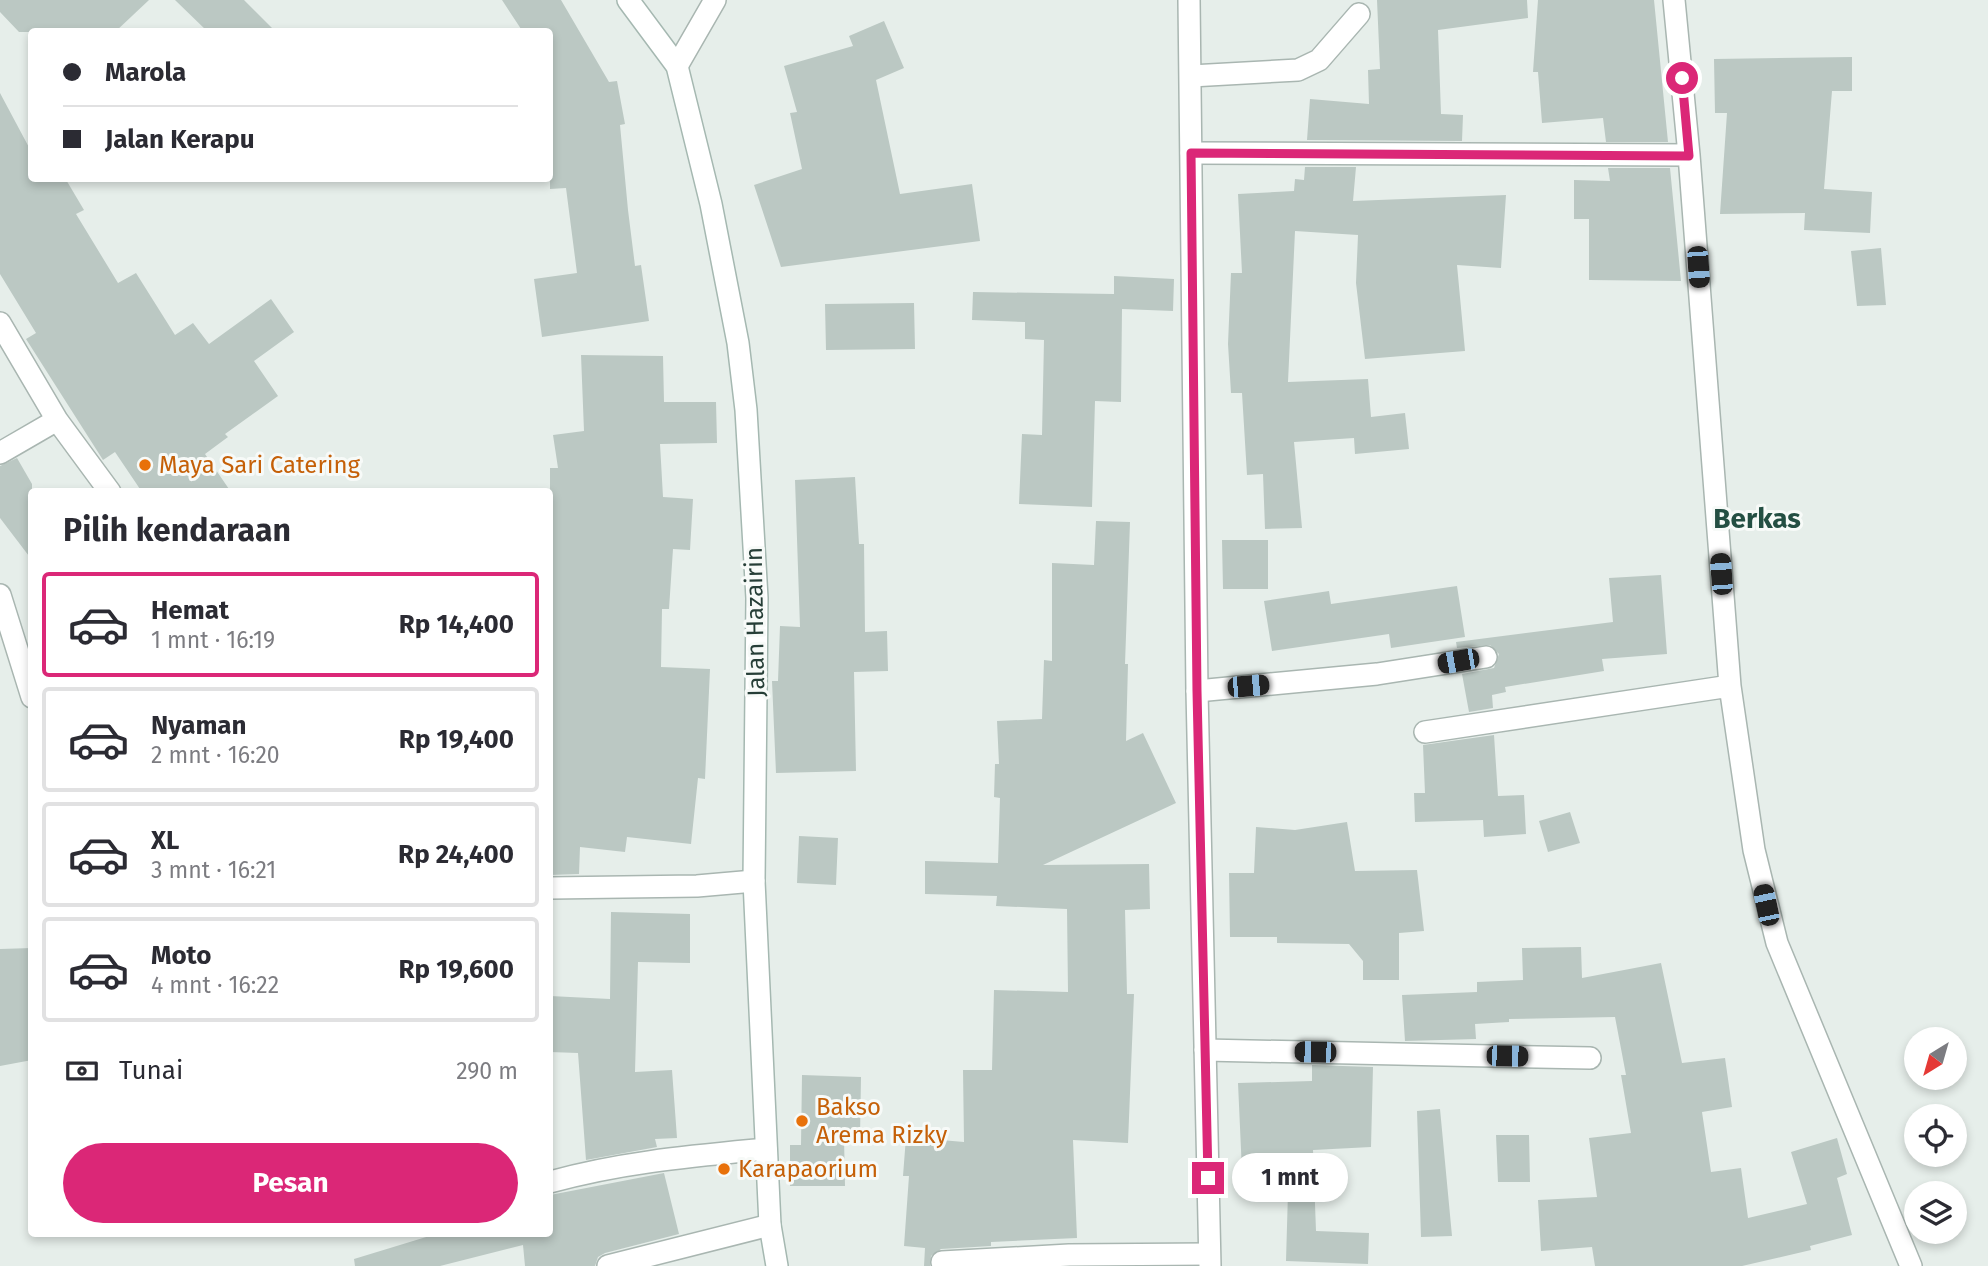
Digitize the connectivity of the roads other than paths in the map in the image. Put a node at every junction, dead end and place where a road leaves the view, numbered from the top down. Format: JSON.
{"nodes":[{"id":1,"x":628,"y":0,"type":"edge"},
{"id":2,"x":715,"y":0,"type":"edge"},
{"id":3,"x":1189,"y":0,"type":"edge"},
{"id":4,"x":1674,"y":0,"type":"edge"},
{"id":5,"x":1359,"y":14,"type":"dead end"},
{"id":6,"x":677,"y":66,"type":"junction"},
{"id":7,"x":1191,"y":76,"type":"junction"},
{"id":8,"x":1191,"y":153,"type":"junction"},
{"id":9,"x":1689,"y":156,"type":"junction"},
{"id":10,"x":0,"y":323,"type":"edge"},
{"id":11,"x":57,"y":420,"type":"junction"},
{"id":12,"x":0,"y":453,"type":"edge"},
{"id":13,"x":107,"y":488,"type":"edge"},
{"id":14,"x":0,"y":595,"type":"edge"},
{"id":15,"x":1486,"y":657,"type":"dead end"},
{"id":16,"x":28,"y":684,"type":"edge"},
{"id":17,"x":1730,"y":686,"type":"junction"},
{"id":18,"x":1197,"y":691,"type":"junction"},
{"id":19,"x":1424,"y":732,"type":"dead end"},
{"id":20,"x":754,"y":881,"type":"junction"},
{"id":21,"x":553,"y":888,"type":"edge"},
{"id":22,"x":1205,"y":1050,"type":"junction"},
{"id":23,"x":1590,"y":1058,"type":"dead end"},
{"id":24,"x":766,"y":1149,"type":"junction"},
{"id":25,"x":553,"y":1181,"type":"edge"},
{"id":26,"x":770,"y":1224,"type":"junction"},
{"id":27,"x":1210,"y":1260,"type":"edge"},
{"id":28,"x":942,"y":1262,"type":"dead end"},
{"id":29,"x":608,"y":1266,"type":"edge"},
{"id":30,"x":777,"y":1266,"type":"edge"},
{"id":31,"x":1911,"y":1266,"type":"edge"}],
"edges":[{"from":1,"to":6,"type":"street","name":"Jalan Hazairin"},
{"from":2,"to":6,"type":"street"},
{"from":3,"to":7,"type":"street"},
{"from":4,"to":9,"type":"street"},
{"from":5,"to":7,"type":"street"},
{"from":6,"to":20,"type":"street","name":"Jalan Hazairin"},
{"from":7,"to":8,"type":"street"},
{"from":8,"to":9,"type":"street"},
{"from":8,"to":18,"type":"street"},
{"from":9,"to":17,"type":"street"},
{"from":10,"to":11,"type":"street"},
{"from":11,"to":12,"type":"street"},
{"from":11,"to":13,"type":"street"},
{"from":14,"to":16,"type":"street"},
{"from":15,"to":18,"type":"street"},
{"from":17,"to":19,"type":"street"},
{"from":17,"to":31,"type":"street"},
{"from":18,"to":22,"type":"street"},
{"from":20,"to":21,"type":"street"},
{"from":20,"to":24,"type":"street","name":"Jalan Hazairin"},
{"from":22,"to":23,"type":"street"},
{"from":22,"to":27,"type":"street"},
{"from":24,"to":25,"type":"street"},
{"from":24,"to":26,"type":"street","name":"Jalan Hazairin"},
{"from":26,"to":29,"type":"street"},
{"from":26,"to":30,"type":"street","name":"Jalan Hazairin"},
{"from":27,"to":28,"type":"street"}]}
